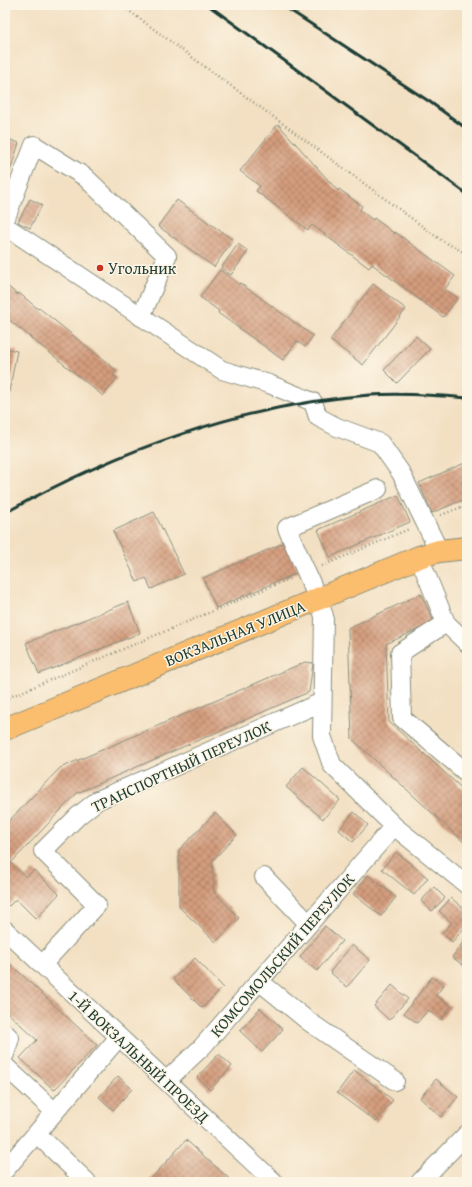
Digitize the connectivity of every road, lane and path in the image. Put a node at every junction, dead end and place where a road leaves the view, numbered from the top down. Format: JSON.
{"nodes":[{"id":1,"x":121,"y":5,"type":"edge"},
{"id":2,"x":5,"y":220,"type":"edge"},
{"id":3,"x":5,"y":226,"type":"edge"},
{"id":4,"x":467,"y":254,"type":"edge"},
{"id":5,"x":141,"y":317,"type":"junction"},
{"id":6,"x":378,"y":490,"type":"dead end"},
{"id":7,"x":467,"y":505,"type":"edge"},
{"id":8,"x":425,"y":522,"type":"junction"},
{"id":9,"x":467,"y":548,"type":"edge"},
{"id":10,"x":429,"y":554,"type":"junction"},
{"id":11,"x":306,"y":572,"type":"junction"},
{"id":12,"x":318,"y":599,"type":"junction"},
{"id":13,"x":446,"y":623,"type":"junction"},
{"id":14,"x":467,"y":643,"type":"edge"},
{"id":15,"x":5,"y":699,"type":"edge"},
{"id":16,"x":322,"y":702,"type":"junction"},
{"id":17,"x":5,"y":729,"type":"edge"},
{"id":18,"x":467,"y":773,"type":"edge"},
{"id":19,"x":394,"y":826,"type":"junction"},
{"id":20,"x":264,"y":877,"type":"dead end"},
{"id":21,"x":466,"y":882,"type":"edge"},
{"id":22,"x":309,"y":924,"type":"junction"},
{"id":23,"x":5,"y":930,"type":"edge"},
{"id":24,"x":42,"y":965,"type":"junction"},
{"id":25,"x":259,"y":981,"type":"junction"},
{"id":26,"x":5,"y":1033,"type":"edge"},
{"id":27,"x":120,"y":1037,"type":"junction"},
{"id":28,"x":5,"y":1054,"type":"edge"},
{"id":29,"x":5,"y":1066,"type":"edge"},
{"id":30,"x":166,"y":1080,"type":"junction"},
{"id":31,"x":395,"y":1081,"type":"dead end"},
{"id":32,"x":55,"y":1112,"type":"junction"},
{"id":33,"x":36,"y":1134,"type":"junction"},
{"id":34,"x":463,"y":1144,"type":"edge"},
{"id":35,"x":5,"y":1170,"type":"edge"},
{"id":36,"x":87,"y":1182,"type":"edge"},
{"id":37,"x":274,"y":1182,"type":"edge"},
{"id":38,"x":420,"y":1182,"type":"edge"}],
"edges":[{"from":1,"to":4,"type":"path"},
{"from":2,"to":5,"type":"street"},
{"from":3,"to":5,"type":"street"},
{"from":5,"to":8,"type":"street"},
{"from":6,"to":11,"type":"street"},
{"from":7,"to":8,"type":"path"},
{"from":8,"to":10,"type":"street"},
{"from":8,"to":11,"type":"path"},
{"from":9,"to":10,"type":"main road","name":"ВОКЗАЛЬНАЯ УЛИЦА"},
{"from":10,"to":12,"type":"main road","name":"ВОКЗАЛЬНАЯ УЛИЦА"},
{"from":10,"to":13,"type":"street"},
{"from":11,"to":12,"type":"street"},
{"from":11,"to":15,"type":"path"},
{"from":12,"to":16,"type":"street"},
{"from":12,"to":17,"type":"main road","name":"ВОКЗАЛЬНАЯ УЛИЦА"},
{"from":13,"to":14,"type":"street"},
{"from":13,"to":18,"type":"street"},
{"from":16,"to":19,"type":"street"},
{"from":16,"to":24,"type":"street","name":"ТРАНСПОРТНЫЙ ПЕРЕУЛОК"},
{"from":19,"to":21,"type":"street"},
{"from":19,"to":22,"type":"street","name":"КОМСОМОЛЬСКИЙ ПЕРЕУЛОК"},
{"from":20,"to":22,"type":"street"},
{"from":22,"to":25,"type":"street","name":"КОМСОМОЛЬСКИЙ ПЕРЕУЛОК"},
{"from":23,"to":24,"type":"street","name":"1-Й ВОКЗАЛЬНЫЙ ПРОЕЗД"},
{"from":24,"to":27,"type":"street","name":"1-Й ВОКЗАЛЬНЫЙ ПРОЕЗД"},
{"from":25,"to":30,"type":"street","name":"КОМСОМОЛЬСКИЙ ПЕРЕУЛОК"},
{"from":25,"to":31,"type":"street"},
{"from":26,"to":28,"type":"street"},
{"from":27,"to":30,"type":"street","name":"1-Й ВОКЗАЛЬНЫЙ ПРОЕЗД"},
{"from":27,"to":32,"type":"street"},
{"from":29,"to":32,"type":"street"},
{"from":30,"to":37,"type":"street","name":"1-Й ВОКЗАЛЬНЫЙ ПРОЕЗД"},
{"from":32,"to":33,"type":"street"},
{"from":33,"to":35,"type":"street"},
{"from":33,"to":36,"type":"street"},
{"from":34,"to":38,"type":"street"}]}
